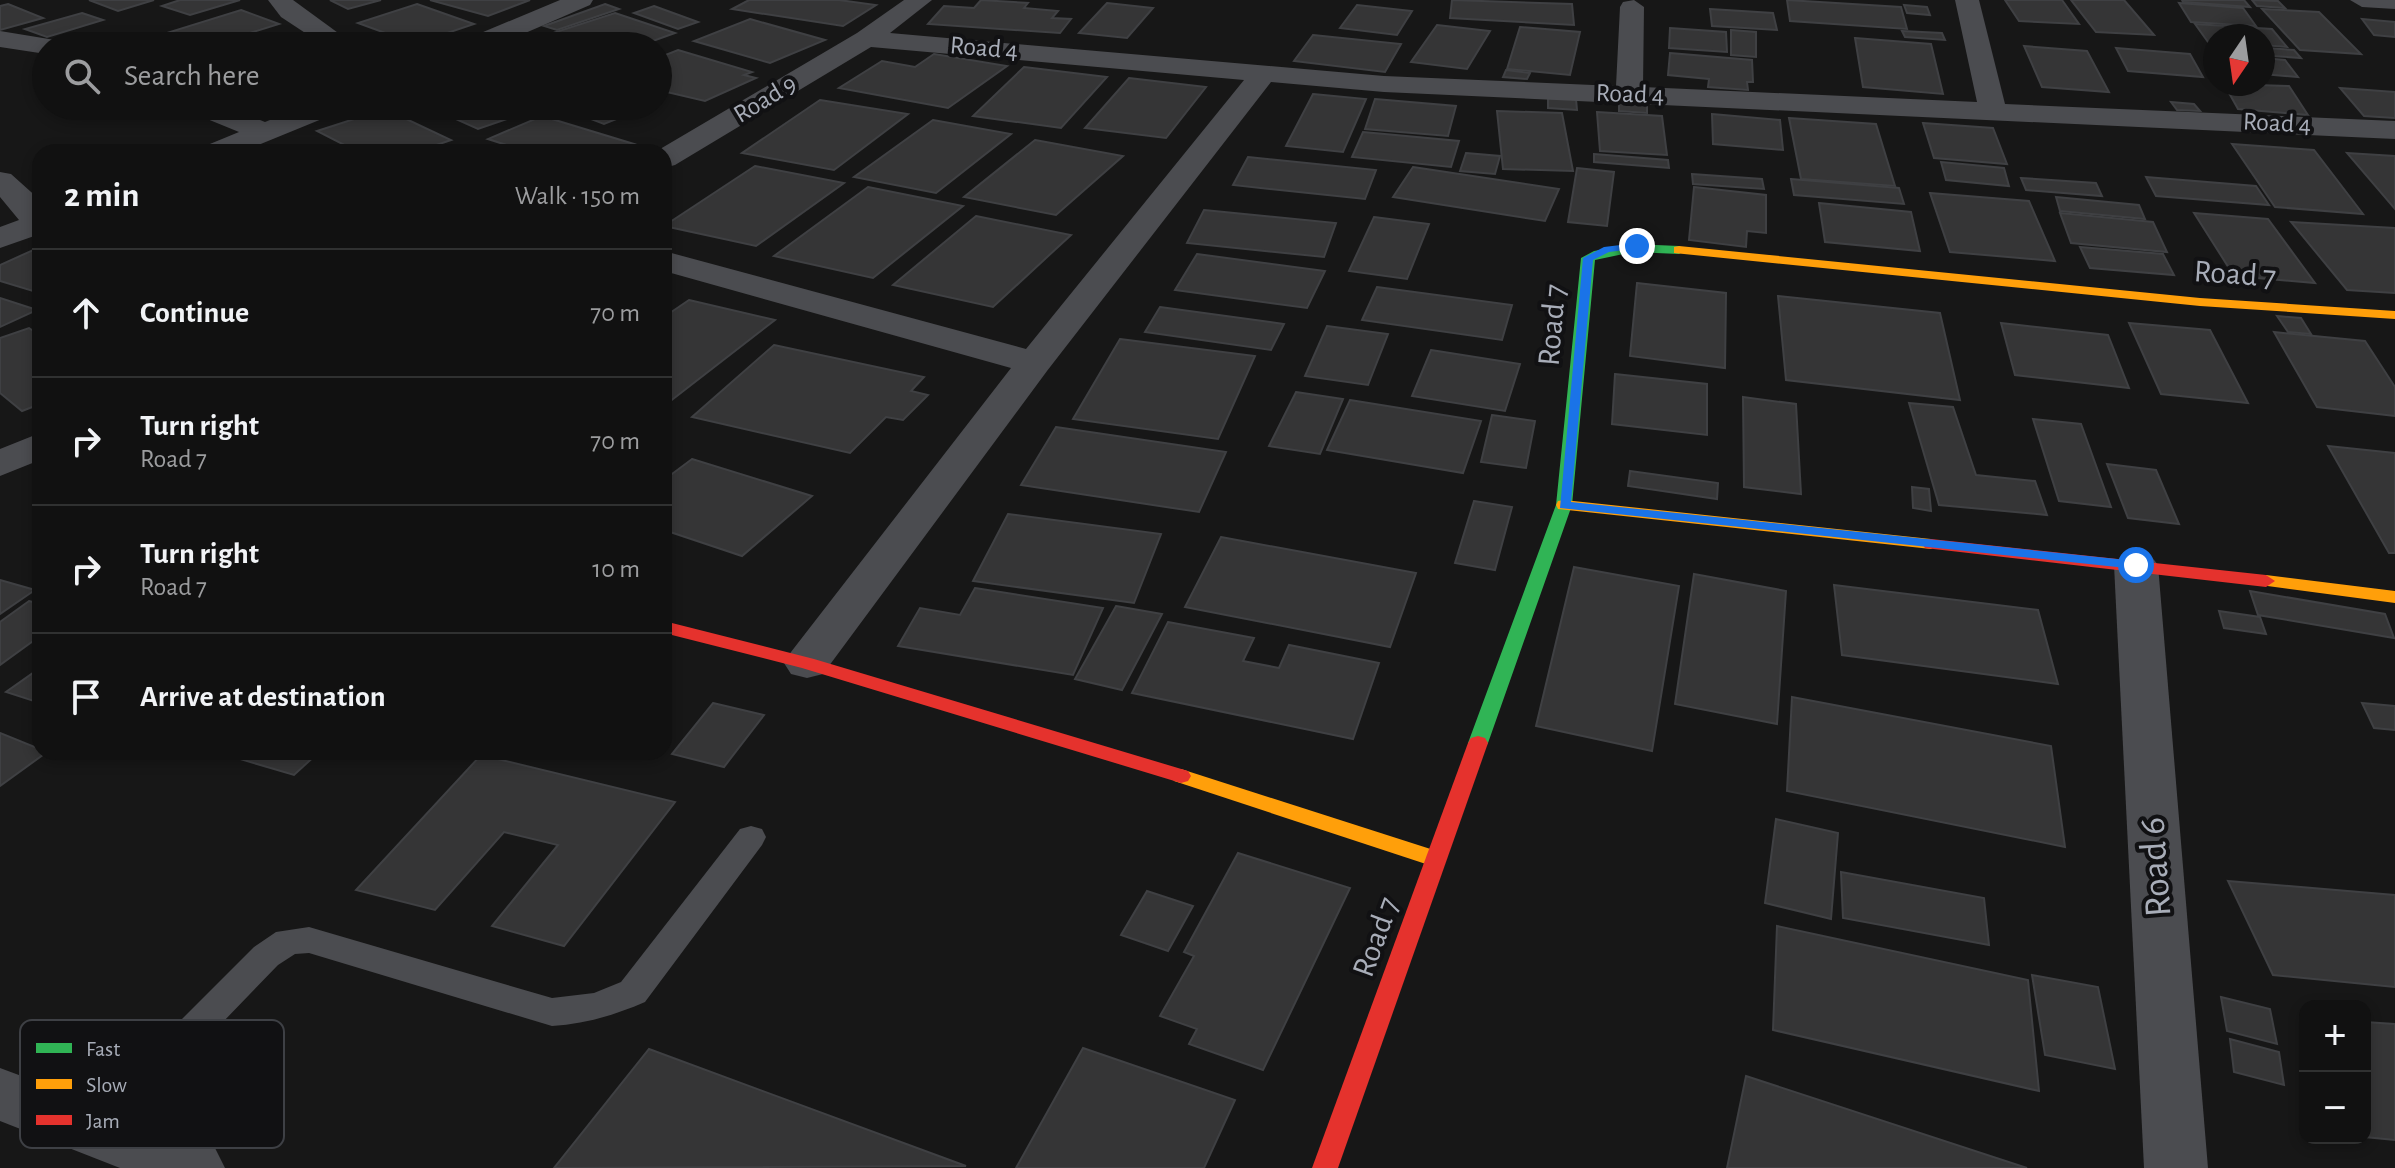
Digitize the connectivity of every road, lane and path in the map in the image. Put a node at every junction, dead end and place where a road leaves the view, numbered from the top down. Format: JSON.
{"nodes":[{"id":1,"x":280,"y":0,"type":"edge"},
{"id":2,"x":581,"y":0,"type":"edge"},
{"id":3,"x":920,"y":0,"type":"edge"},
{"id":4,"x":1967,"y":0,"type":"edge"},
{"id":5,"x":2362,"y":0,"type":"edge"},
{"id":6,"x":2395,"y":2,"type":"edge"},
{"id":7,"x":1632,"y":7,"type":"dead end"},
{"id":8,"x":321,"y":32,"type":"edge"},
{"id":9,"x":506,"y":32,"type":"edge"},
{"id":10,"x":0,"y":39,"type":"edge"},
{"id":11,"x":866,"y":39,"type":"junction"},
{"id":12,"x":32,"y":44,"type":"edge"},
{"id":13,"x":1263,"y":74,"type":"junction"},
{"id":14,"x":1629,"y":94,"type":"junction"},
{"id":15,"x":1992,"y":108,"type":"junction"},
{"id":16,"x":235,"y":120,"type":"edge"},
{"id":17,"x":295,"y":120,"type":"edge"},
{"id":18,"x":2395,"y":130,"type":"edge"},
{"id":19,"x":265,"y":132,"type":"junction"},
{"id":20,"x":235,"y":144,"type":"edge"},
{"id":21,"x":672,"y":154,"type":"edge"},
{"id":22,"x":0,"y":181,"type":"edge"},
{"id":23,"x":32,"y":210,"type":"edge"},
{"id":24,"x":32,"y":225,"type":"edge"},
{"id":25,"x":0,"y":238,"type":"edge"},
{"id":26,"x":672,"y":263,"type":"edge"},
{"id":27,"x":2395,"y":315,"type":"edge"},
{"id":28,"x":1034,"y":363,"type":"junction"},
{"id":29,"x":32,"y":449,"type":"edge"},
{"id":30,"x":0,"y":464,"type":"edge"},
{"id":31,"x":1564,"y":505,"type":"junction"},
{"id":32,"x":2136,"y":565,"type":"junction"},
{"id":33,"x":2395,"y":597,"type":"edge"},
{"id":34,"x":672,"y":629,"type":"edge"},
{"id":35,"x":807,"y":663,"type":"junction"},
{"id":36,"x":751,"y":837,"type":"dead end"},
{"id":37,"x":1435,"y":859,"type":"junction"},
{"id":38,"x":203,"y":1020,"type":"edge"},
{"id":39,"x":0,"y":1094,"type":"edge"},
{"id":40,"x":20,"y":1102,"type":"edge"},
{"id":41,"x":141,"y":1148,"type":"edge"},
{"id":42,"x":193,"y":1168,"type":"edge"},
{"id":43,"x":1325,"y":1168,"type":"edge"},
{"id":44,"x":2176,"y":1168,"type":"edge"}],
"edges":[{"from":1,"to":8,"type":"street"},
{"from":2,"to":9,"type":"street"},
{"from":3,"to":11,"type":"street","name":"Road 9"},
{"from":4,"to":15,"type":"street"},
{"from":5,"to":6,"type":"street"},
{"from":7,"to":14,"type":"street"},
{"from":10,"to":12,"type":"street"},
{"from":11,"to":13,"type":"street","name":"Road 4"},
{"from":11,"to":21,"type":"street","name":"Road 9"},
{"from":13,"to":14,"type":"street","name":"Road 4"},
{"from":13,"to":28,"type":"street"},
{"from":14,"to":15,"type":"street","name":"Road 4"},
{"from":15,"to":18,"type":"street","name":"Road 4"},
{"from":16,"to":19,"type":"street"},
{"from":17,"to":19,"type":"street"},
{"from":19,"to":20,"type":"street"},
{"from":22,"to":23,"type":"street"},
{"from":24,"to":25,"type":"street"},
{"from":26,"to":28,"type":"street"},
{"from":27,"to":31,"type":"street","name":"Road 7"},
{"from":28,"to":35,"type":"street"},
{"from":29,"to":30,"type":"street"},
{"from":31,"to":32,"type":"street"},
{"from":31,"to":37,"type":"street","name":"Road 7"},
{"from":32,"to":33,"type":"street"},
{"from":32,"to":44,"type":"street","name":"Road 6"},
{"from":34,"to":35,"type":"street"},
{"from":35,"to":37,"type":"street"},
{"from":36,"to":38,"type":"lane"},
{"from":37,"to":43,"type":"street","name":"Road 7"},
{"from":39,"to":40,"type":"street"},
{"from":41,"to":42,"type":"street"}]}
